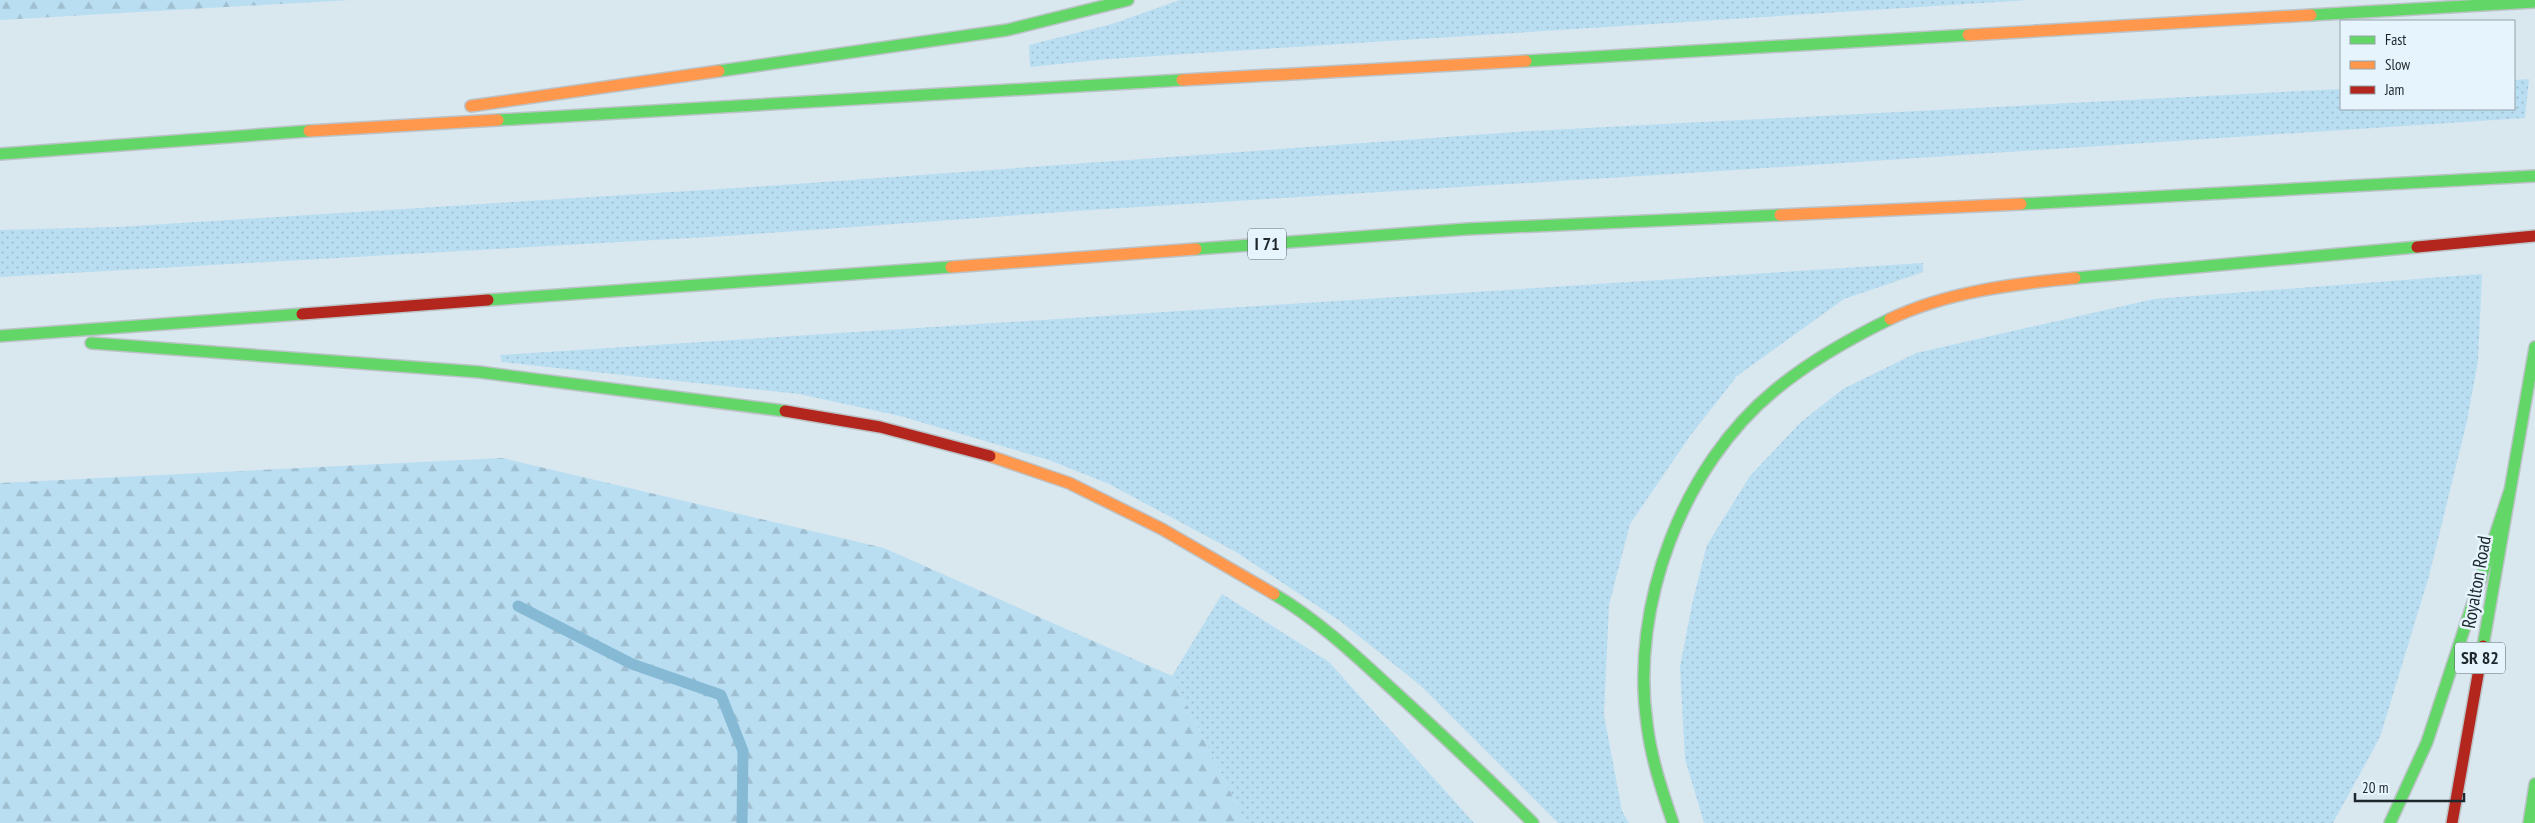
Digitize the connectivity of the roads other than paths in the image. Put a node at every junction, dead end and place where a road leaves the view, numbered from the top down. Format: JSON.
{"nodes":[{"id":1,"x":1128,"y":0,"type":"edge"},
{"id":2,"x":2535,"y":2,"type":"edge"},
{"id":3,"x":455,"y":108,"type":"dead end"},
{"id":4,"x":425,"y":112,"type":"dead end"},
{"id":5,"x":277,"y":133,"type":"junction"},
{"id":6,"x":0,"y":154,"type":"edge"},
{"id":7,"x":2535,"y":176,"type":"edge"},
{"id":8,"x":2535,"y":236,"type":"edge"},
{"id":9,"x":0,"y":336,"type":"edge"},
{"id":10,"x":2535,"y":347,"type":"edge"},
{"id":11,"x":2509,"y":493,"type":"junction"},
{"id":12,"x":2535,"y":784,"type":"edge"},
{"id":13,"x":1533,"y":823,"type":"edge"},
{"id":14,"x":1673,"y":823,"type":"edge"},
{"id":15,"x":2390,"y":823,"type":"edge"},
{"id":16,"x":2452,"y":823,"type":"edge"},
{"id":17,"x":2529,"y":823,"type":"edge"}],
"edges":[{"from":1,"to":3,"type":"main road"},
{"from":2,"to":5,"type":"main road"},
{"from":4,"to":5,"type":"main road"},
{"from":5,"to":6,"type":"main road"},
{"from":7,"to":9,"type":"main road","number":"I 71"},
{"from":8,"to":14,"type":"main road"},
{"from":9,"to":13,"type":"main road"},
{"from":10,"to":11,"type":"main road","name":"Royalton Road","number":"SR 82"},
{"from":11,"to":15,"type":"main road"},
{"from":11,"to":16,"type":"main road","name":"Royalton Road","number":"SR 82"},
{"from":12,"to":17,"type":"main road"}]}
